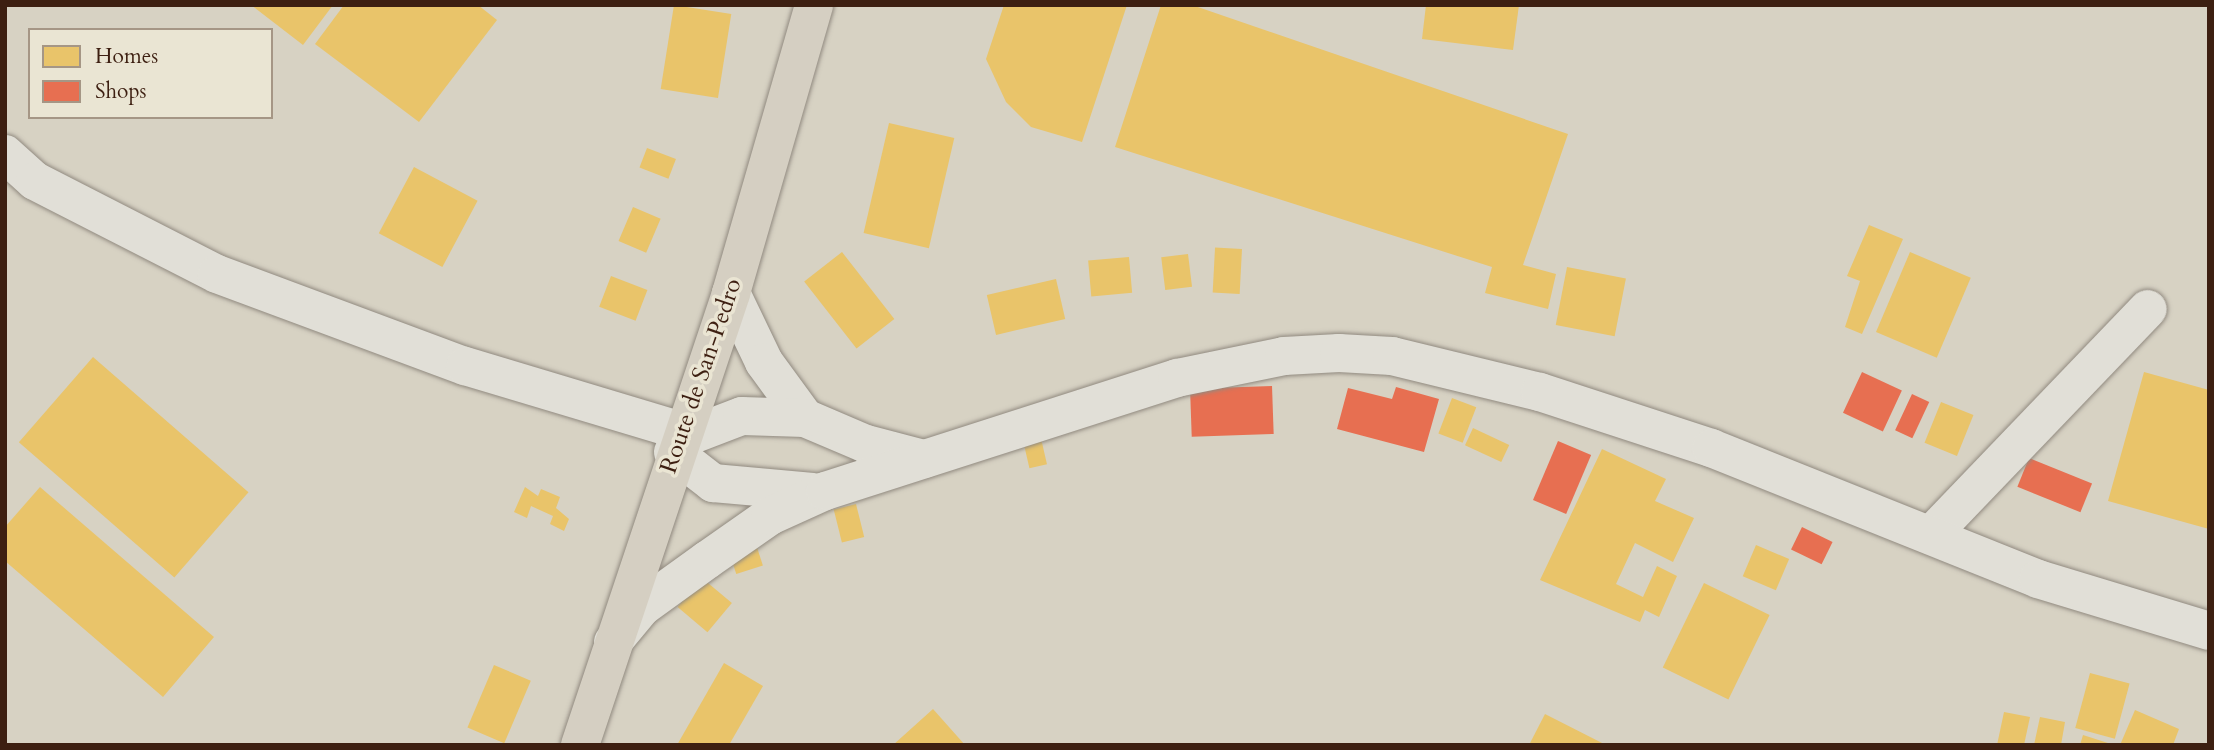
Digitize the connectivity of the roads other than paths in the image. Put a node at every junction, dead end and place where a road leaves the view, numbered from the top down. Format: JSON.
{"nodes":[{"id":1,"x":814,"y":5,"type":"edge"},
{"id":2,"x":5,"y":154,"type":"edge"},
{"id":3,"x":732,"y":293,"type":"junction"},
{"id":4,"x":2148,"y":309,"type":"dead end"},
{"id":5,"x":805,"y":418,"type":"junction"},
{"id":6,"x":677,"y":441,"type":"junction"},
{"id":7,"x":924,"y":459,"type":"junction"},
{"id":8,"x":825,"y":492,"type":"junction"},
{"id":9,"x":1931,"y":535,"type":"junction"},
{"id":10,"x":2209,"y":631,"type":"edge"},
{"id":11,"x":611,"y":644,"type":"junction"},
{"id":12,"x":580,"y":745,"type":"edge"}],
"edges":[{"from":1,"to":3,"type":"main road","name":"Route de San-Pedro"},
{"from":2,"to":6,"type":"street"},
{"from":3,"to":5,"type":"street"},
{"from":3,"to":6,"type":"main road","name":"Route de San-Pedro"},
{"from":4,"to":9,"type":"street"},
{"from":5,"to":6,"type":"street"},
{"from":5,"to":7,"type":"street"},
{"from":6,"to":8,"type":"street"},
{"from":6,"to":11,"type":"main road","name":"Route de San-Pedro"},
{"from":7,"to":8,"type":"street"},
{"from":7,"to":9,"type":"street"},
{"from":8,"to":11,"type":"street"},
{"from":9,"to":10,"type":"street"},
{"from":11,"to":12,"type":"main road","name":"Route de San-Pedro"}]}
